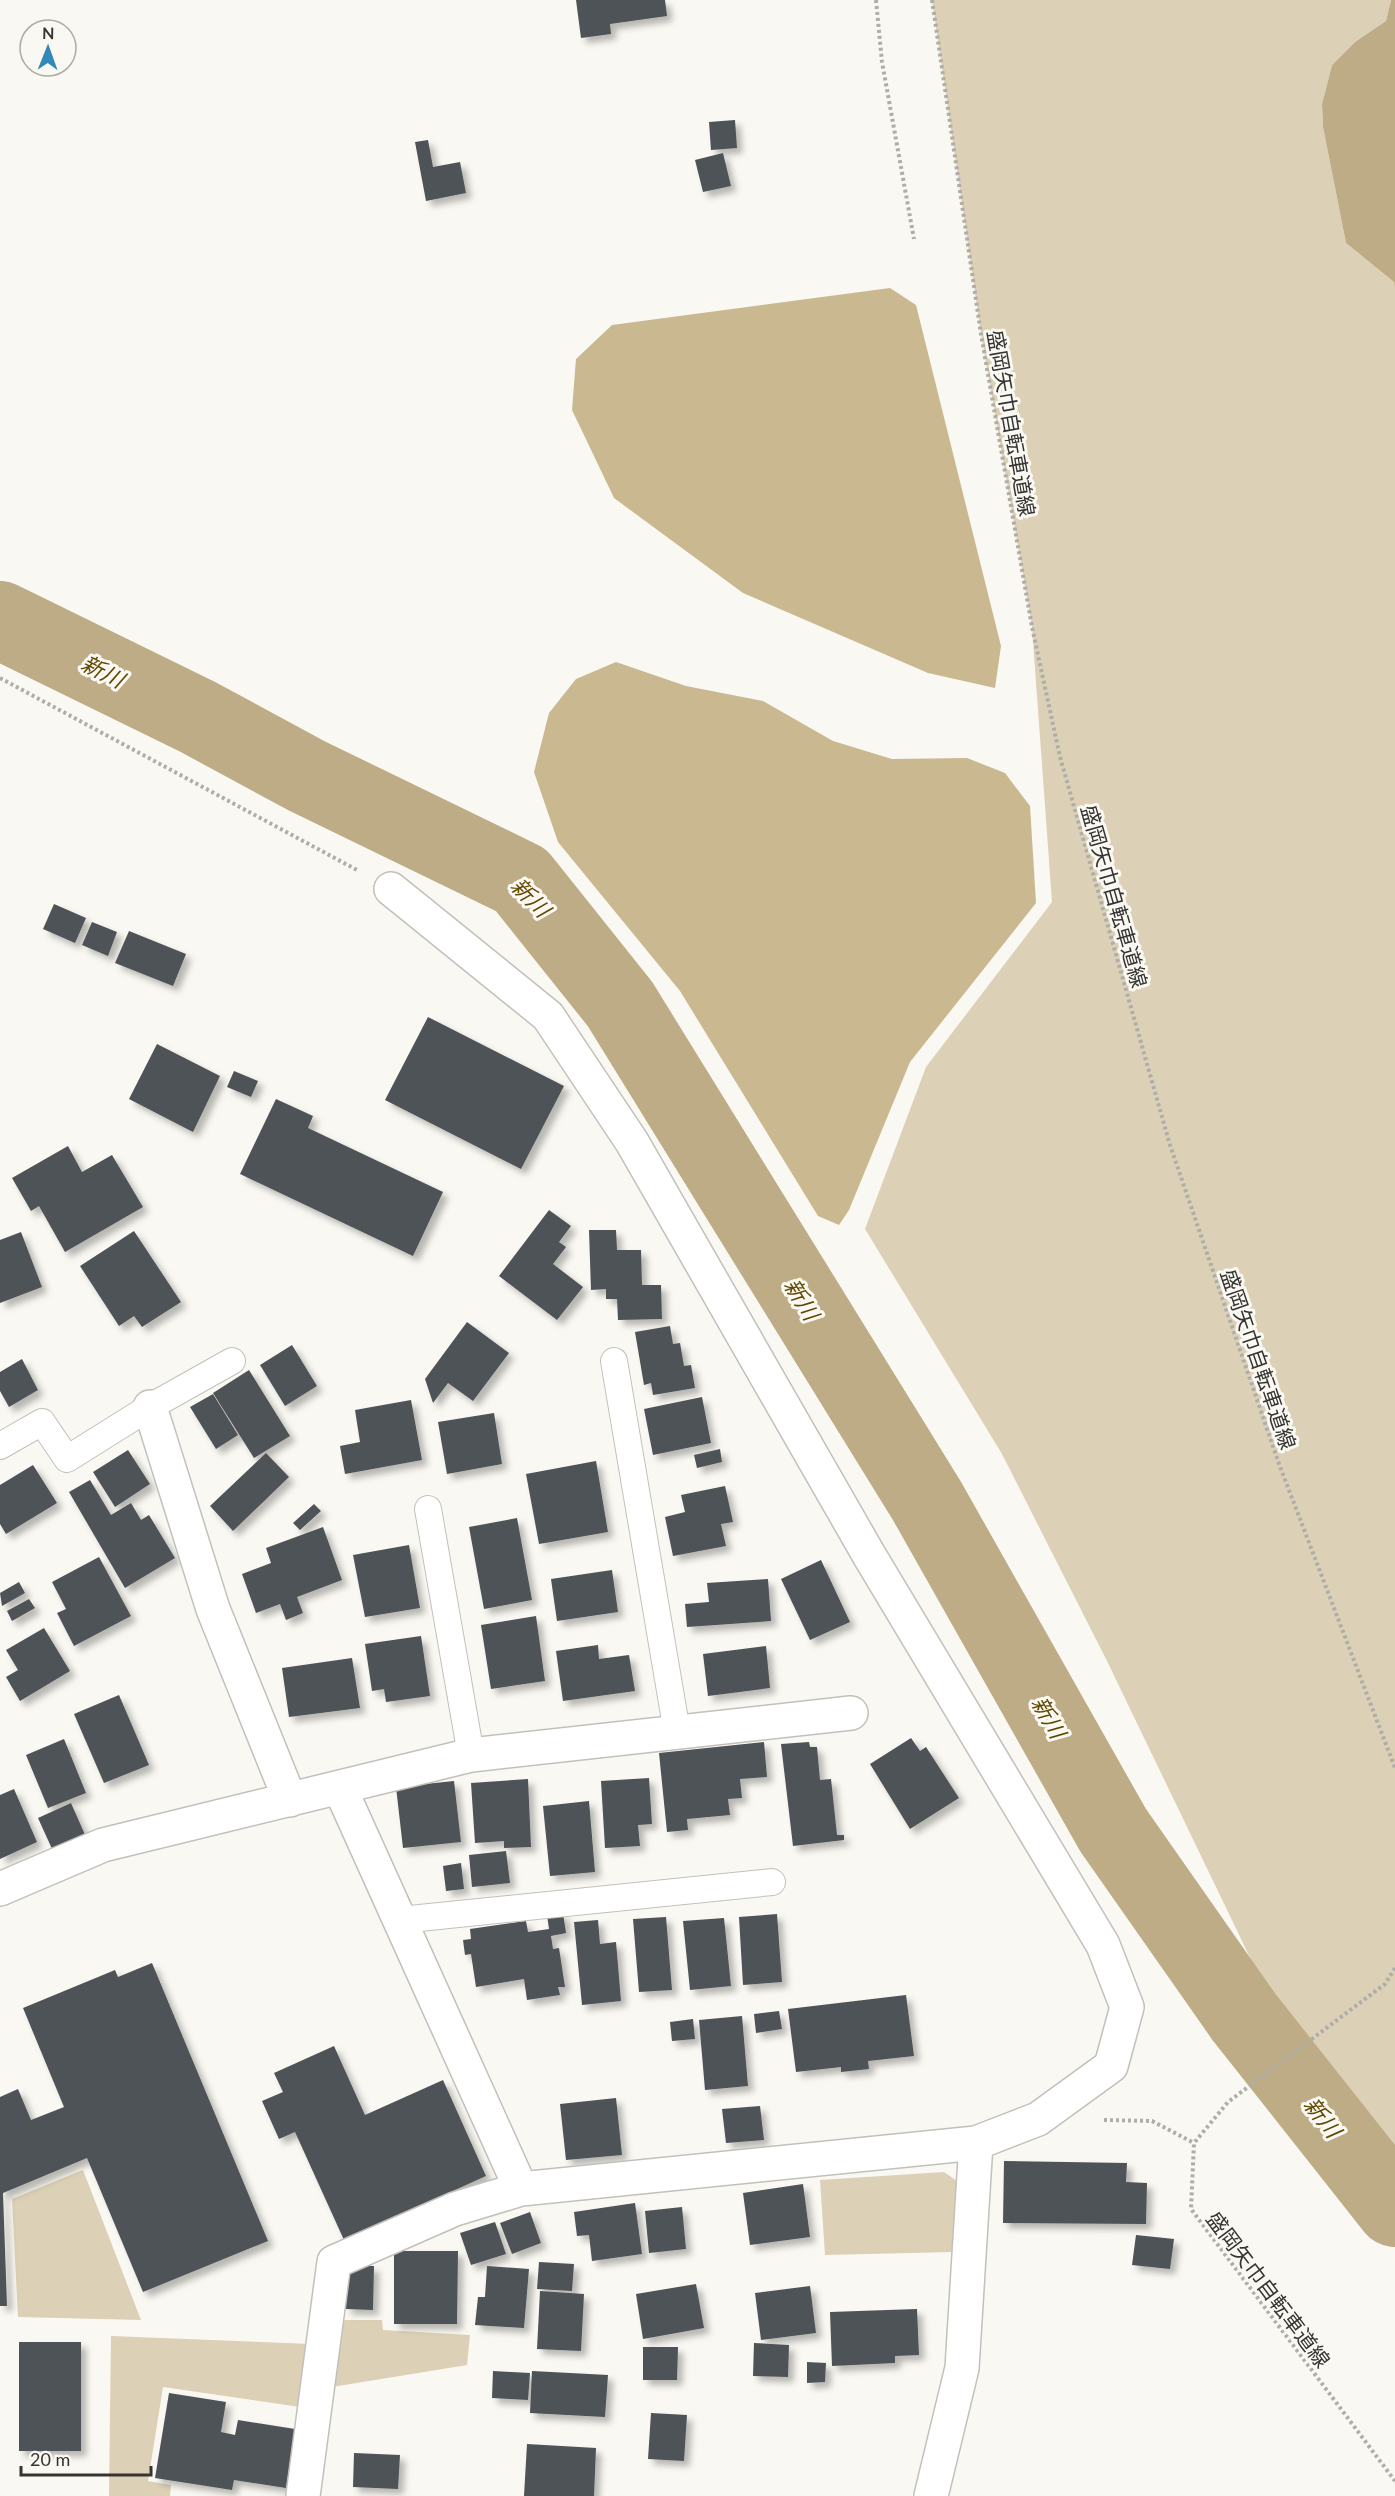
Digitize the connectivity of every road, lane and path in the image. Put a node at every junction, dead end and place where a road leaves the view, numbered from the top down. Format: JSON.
{"nodes":[{"id":1,"x":876,"y":0,"type":"edge"},
{"id":2,"x":932,"y":0,"type":"edge"},
{"id":3,"x":914,"y":239,"type":"dead end"},
{"id":4,"x":0,"y":678,"type":"edge"},
{"id":5,"x":391,"y":889,"type":"joint"},
{"id":6,"x":232,"y":1361,"type":"dead end"},
{"id":7,"x":614,"y":1361,"type":"dead end"},
{"id":8,"x":150,"y":1407,"type":"junction"},
{"id":9,"x":0,"y":1446,"type":"edge"},
{"id":10,"x":428,"y":1509,"type":"dead end"},
{"id":11,"x":851,"y":1713,"type":"dead end"},
{"id":12,"x":677,"y":1732,"type":"junction"},
{"id":13,"x":471,"y":1755,"type":"junction"},
{"id":14,"x":1395,"y":1768,"type":"edge"},
{"id":15,"x":340,"y":1788,"type":"junction"},
{"id":16,"x":290,"y":1800,"type":"junction"},
{"id":17,"x":771,"y":1882,"type":"dead end"},
{"id":18,"x":0,"y":1889,"type":"edge"},
{"id":19,"x":400,"y":1920,"type":"junction"},
{"id":20,"x":1395,"y":1968,"type":"edge"},
{"id":21,"x":1038,"y":2119,"type":"junction"},
{"id":22,"x":976,"y":2143,"type":"junction"},
{"id":23,"x":1194,"y":2143,"type":"junction"},
{"id":24,"x":521,"y":2189,"type":"junction"},
{"id":25,"x":1395,"y":2481,"type":"edge"},
{"id":26,"x":303,"y":2496,"type":"edge"},
{"id":27,"x":932,"y":2496,"type":"edge"}],
"edges":[{"from":1,"to":3,"type":"path"},
{"from":2,"to":14,"type":"path","name":"盛岡矢巾自転車道線"},
{"from":4,"to":5,"type":"path"},
{"from":5,"to":21,"type":"street"},
{"from":6,"to":8,"type":"lane"},
{"from":7,"to":12,"type":"lane"},
{"from":8,"to":9,"type":"lane"},
{"from":8,"to":16,"type":"street"},
{"from":10,"to":13,"type":"lane"},
{"from":11,"to":12,"type":"street"},
{"from":12,"to":13,"type":"street"},
{"from":13,"to":15,"type":"street"},
{"from":15,"to":16,"type":"street"},
{"from":15,"to":19,"type":"street"},
{"from":16,"to":18,"type":"street"},
{"from":17,"to":19,"type":"lane"},
{"from":19,"to":24,"type":"street"},
{"from":20,"to":23,"type":"path"},
{"from":21,"to":22,"type":"street"},
{"from":21,"to":23,"type":"path"},
{"from":22,"to":24,"type":"street"},
{"from":22,"to":27,"type":"street"},
{"from":23,"to":25,"type":"path","name":"盛岡矢巾自転車道線"},
{"from":24,"to":26,"type":"street"}]}
